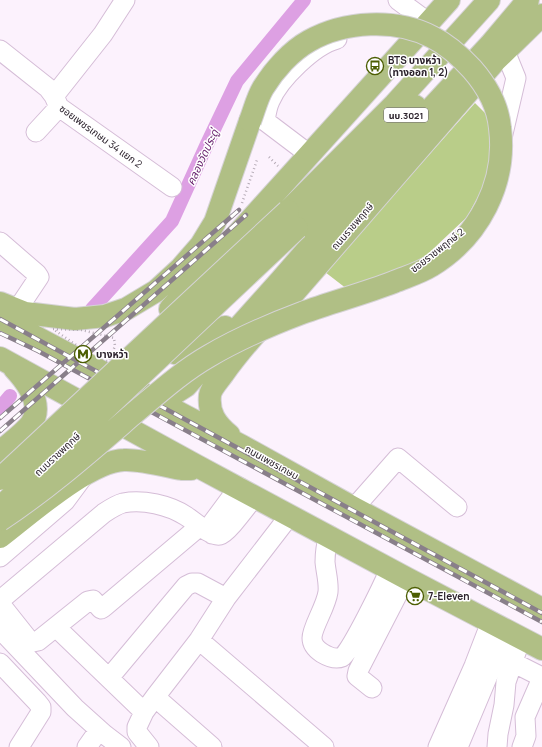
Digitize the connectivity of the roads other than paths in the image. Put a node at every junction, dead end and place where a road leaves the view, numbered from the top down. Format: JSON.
{"nodes":[{"id":1,"x":124,"y":0,"type":"edge"},
{"id":2,"x":398,"y":0,"type":"edge"},
{"id":3,"x":449,"y":0,"type":"edge"},
{"id":4,"x":490,"y":0,"type":"edge"},
{"id":5,"x":514,"y":0,"type":"edge"},
{"id":6,"x":528,"y":0,"type":"edge"},
{"id":7,"x":542,"y":15,"type":"edge"},
{"id":8,"x":429,"y":23,"type":"junction"},
{"id":9,"x":351,"y":36,"type":"dead end"},
{"id":10,"x":0,"y":50,"type":"edge"},
{"id":11,"x":500,"y":56,"type":"junction"},
{"id":12,"x":57,"y":101,"type":"junction"},
{"id":13,"x":36,"y":132,"type":"dead end"},
{"id":14,"x":310,"y":155,"type":"junction"},
{"id":15,"x":374,"y":175,"type":"junction"},
{"id":16,"x":172,"y":187,"type":"dead end"},
{"id":17,"x":292,"y":220,"type":"junction"},
{"id":18,"x":0,"y":242,"type":"edge"},
{"id":19,"x":281,"y":280,"type":"junction"},
{"id":20,"x":348,"y":304,"type":"dead end"},
{"id":21,"x":6,"y":310,"type":"edge"},
{"id":22,"x":169,"y":310,"type":"junction"},
{"id":23,"x":4,"y":360,"type":"edge"},
{"id":24,"x":107,"y":375,"type":"junction"},
{"id":25,"x":73,"y":398,"type":"junction"},
{"id":26,"x":158,"y":401,"type":"junction"},
{"id":27,"x":118,"y":406,"type":"junction"},
{"id":28,"x":35,"y":416,"type":"junction"},
{"id":29,"x":242,"y":446,"type":"junction"},
{"id":30,"x":0,"y":452,"type":"edge"},
{"id":31,"x":30,"y":457,"type":"junction"},
{"id":32,"x":197,"y":466,"type":"junction"},
{"id":33,"x":85,"y":474,"type":"junction"},
{"id":34,"x":0,"y":479,"type":"edge"},
{"id":35,"x":66,"y":487,"type":"junction"},
{"id":36,"x":0,"y":488,"type":"edge"},
{"id":37,"x":247,"y":492,"type":"junction"},
{"id":38,"x":457,"y":506,"type":"dead end"},
{"id":39,"x":0,"y":508,"type":"edge"},
{"id":40,"x":354,"y":508,"type":"junction"},
{"id":41,"x":290,"y":515,"type":"junction"},
{"id":42,"x":0,"y":520,"type":"edge"},
{"id":43,"x":206,"y":530,"type":"junction"},
{"id":44,"x":329,"y":535,"type":"junction"},
{"id":45,"x":0,"y":537,"type":"edge"},
{"id":46,"x":0,"y":557,"type":"edge"},
{"id":47,"x":398,"y":573,"type":"junction"},
{"id":48,"x":226,"y":598,"type":"junction"},
{"id":49,"x":542,"y":609,"type":"edge"},
{"id":50,"x":0,"y":629,"type":"edge"},
{"id":51,"x":506,"y":630,"type":"junction"},
{"id":52,"x":62,"y":633,"type":"dead end"},
{"id":53,"x":199,"y":640,"type":"junction"},
{"id":54,"x":542,"y":649,"type":"edge"},
{"id":55,"x":0,"y":662,"type":"edge"},
{"id":56,"x":512,"y":662,"type":"junction"},
{"id":57,"x":542,"y":677,"type":"edge"},
{"id":58,"x":109,"y":678,"type":"junction"},
{"id":59,"x":372,"y":688,"type":"dead end"},
{"id":60,"x":155,"y":697,"type":"junction"},
{"id":61,"x":503,"y":710,"type":"junction"},
{"id":62,"x":144,"y":712,"type":"junction"},
{"id":63,"x":525,"y":717,"type":"junction"},
{"id":64,"x":99,"y":730,"type":"junction"},
{"id":65,"x":18,"y":747,"type":"edge"},
{"id":66,"x":86,"y":747,"type":"edge"},
{"id":67,"x":121,"y":747,"type":"edge"},
{"id":68,"x":149,"y":747,"type":"edge"},
{"id":69,"x":212,"y":747,"type":"edge"},
{"id":70,"x":324,"y":747,"type":"edge"},
{"id":71,"x":438,"y":747,"type":"edge"},
{"id":72,"x":458,"y":747,"type":"edge"},
{"id":73,"x":497,"y":747,"type":"edge"},
{"id":74,"x":522,"y":747,"type":"edge"}],
"edges":[{"from":1,"to":12,"type":"street"},
{"from":2,"to":8,"type":"street"},
{"from":3,"to":8,"type":"main road"},
{"from":4,"to":17,"type":"main road","name":"ถนนราชพฤกษ์","number":"นบ.3021"},
{"from":5,"to":17,"type":"main road","name":"ถนนราชพฤกษ์","number":"นบ.3021"},
{"from":6,"to":15,"type":"main road"},
{"from":7,"to":11,"type":"main road","name":"ถนนราชพฤกษ์","number":"นบ.3021"},
{"from":8,"to":14,"type":"main road"},
{"from":9,"to":14,"type":"street"},
{"from":10,"to":12,"type":"street","name":"ซอยเพชรเกษม 34 แยก 2"},
{"from":11,"to":15,"type":"main road"},
{"from":11,"to":20,"type":"street","name":"ซอยราชพฤกษ์ 2"},
{"from":11,"to":29,"type":"main road","name":"ถนนราชพฤกษ์","number":"นบ.3021"},
{"from":12,"to":13,"type":"street"},
{"from":12,"to":16,"type":"street","name":"ซอยเพชรเกษม 34 แยก 2"},
{"from":14,"to":22,"type":"main road"},
{"from":15,"to":19,"type":"main road"},
{"from":17,"to":34,"type":"main road","name":"ถนนราชพฤกษ์","number":"นบ.3021","bridge":true},
{"from":17,"to":39,"type":"main road","name":"ถนนราชพฤกษ์","number":"นบ.3021","bridge":true},
{"from":18,"to":21,"type":"street"},
{"from":19,"to":22,"type":"main road"},
{"from":19,"to":26,"type":"main road"},
{"from":21,"to":24,"type":"main road","name":"ถนนเพชรเกษม"},
{"from":21,"to":42,"type":"main road","bridge":true},
{"from":22,"to":24,"type":"main road"},
{"from":23,"to":25,"type":"main road"},
{"from":23,"to":28,"type":"main road"},
{"from":24,"to":26,"type":"main road","name":"ถนนเพชรเกษม"},
{"from":24,"to":27,"type":"main road"},
{"from":25,"to":27,"type":"main road"},
{"from":25,"to":32,"type":"main road"},
{"from":26,"to":27,"type":"main road"},
{"from":26,"to":29,"type":"main road","name":"ถนนเพชรเกษม"},
{"from":27,"to":32,"type":"main road"},
{"from":28,"to":30,"type":"main road"},
{"from":28,"to":31,"type":"street"},
{"from":29,"to":40,"type":"main road","name":"ถนนเพชรเกษม"},
{"from":31,"to":35,"type":"street"},
{"from":31,"to":36,"type":"street"},
{"from":32,"to":33,"type":"main road"},
{"from":32,"to":37,"type":"main road"},
{"from":33,"to":35,"type":"main road"},
{"from":33,"to":46,"type":"street"},
{"from":35,"to":45,"type":"main road"},
{"from":37,"to":41,"type":"main road"},
{"from":37,"to":43,"type":"street"},
{"from":38,"to":40,"type":"street"},
{"from":40,"to":49,"type":"main road","name":"ถนนเพชรเกษม"},
{"from":41,"to":44,"type":"main road"},
{"from":41,"to":48,"type":"street"},
{"from":43,"to":43,"type":"street"},
{"from":44,"to":47,"type":"main road"},
{"from":44,"to":47,"type":"street"},
{"from":47,"to":51,"type":"main road"},
{"from":47,"to":59,"type":"street"},
{"from":48,"to":53,"type":"street"},
{"from":48,"to":58,"type":"street"},
{"from":50,"to":64,"type":"street"},
{"from":51,"to":54,"type":"main road"},
{"from":51,"to":56,"type":"street"},
{"from":51,"to":71,"type":"street"},
{"from":51,"to":72,"type":"street"},
{"from":52,"to":58,"type":"street"},
{"from":53,"to":60,"type":"street"},
{"from":53,"to":70,"type":"street"},
{"from":55,"to":65,"type":"street"},
{"from":56,"to":57,"type":"street"},
{"from":56,"to":61,"type":"street"},
{"from":57,"to":63,"type":"street"},
{"from":58,"to":62,"type":"street"},
{"from":60,"to":62,"type":"street"},
{"from":60,"to":69,"type":"street"},
{"from":61,"to":63,"type":"street"},
{"from":61,"to":73,"type":"street"},
{"from":62,"to":68,"type":"street"},
{"from":63,"to":74,"type":"street"},
{"from":64,"to":66,"type":"street"},
{"from":64,"to":67,"type":"street"}]}
